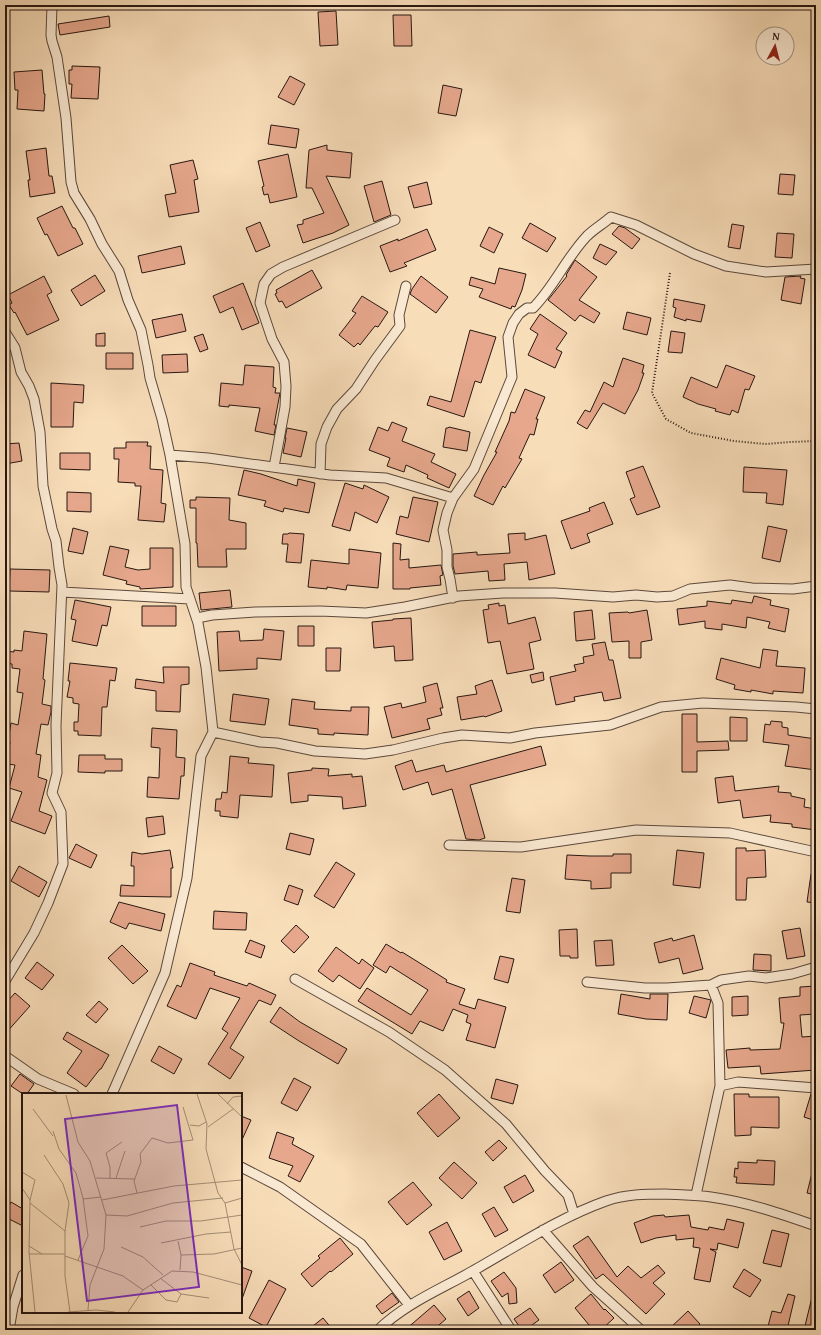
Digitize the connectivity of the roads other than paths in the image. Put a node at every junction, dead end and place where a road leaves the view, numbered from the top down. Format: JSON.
{"nodes":[{"id":1,"x":52,"y":5,"type":"edge"},
{"id":2,"x":395,"y":220,"type":"dead end"},
{"id":3,"x":816,"y":269,"type":"edge"},
{"id":4,"x":406,"y":286,"type":"dead end"},
{"id":5,"x":5,"y":332,"type":"edge"},
{"id":6,"x":170,"y":455,"type":"junction"},
{"id":7,"x":274,"y":468,"type":"junction"},
{"id":8,"x":320,"y":474,"type":"junction"},
{"id":9,"x":453,"y":498,"type":"junction"},
{"id":10,"x":816,"y":586,"type":"edge"},
{"id":11,"x":62,"y":592,"type":"junction"},
{"id":12,"x":453,"y":598,"type":"junction"},
{"id":13,"x":190,"y":599,"type":"junction"},
{"id":14,"x":197,"y":618,"type":"junction"},
{"id":15,"x":816,"y":709,"type":"edge"},
{"id":16,"x":213,"y":732,"type":"junction"},
{"id":17,"x":449,"y":845,"type":"dead end"},
{"id":18,"x":816,"y":852,"type":"edge"},
{"id":19,"x":816,"y":967,"type":"edge"},
{"id":20,"x":295,"y":979,"type":"dead end"},
{"id":21,"x":5,"y":981,"type":"edge"},
{"id":22,"x":587,"y":982,"type":"dead end"},
{"id":23,"x":712,"y":985,"type":"junction"},
{"id":24,"x":5,"y":1056,"type":"edge"},
{"id":25,"x":720,"y":1086,"type":"junction"},
{"id":26,"x":816,"y":1088,"type":"edge"},
{"id":27,"x":72,"y":1093,"type":"edge"},
{"id":28,"x":112,"y":1093,"type":"edge"},
{"id":29,"x":242,"y":1168,"type":"edge"},
{"id":30,"x":696,"y":1195,"type":"junction"},
{"id":31,"x":574,"y":1214,"type":"junction"},
{"id":32,"x":816,"y":1226,"type":"edge"},
{"id":33,"x":543,"y":1230,"type":"junction"},
{"id":34,"x":473,"y":1271,"type":"junction"},
{"id":35,"x":22,"y":1278,"type":"edge"},
{"id":36,"x":410,"y":1305,"type":"junction"},
{"id":37,"x":8,"y":1330,"type":"edge"},
{"id":38,"x":378,"y":1330,"type":"edge"},
{"id":39,"x":511,"y":1330,"type":"edge"},
{"id":40,"x":641,"y":1330,"type":"edge"}],
"edges":[{"from":1,"to":6,"type":"street"},
{"from":2,"to":7,"type":"street"},
{"from":3,"to":9,"type":"street"},
{"from":4,"to":8,"type":"street"},
{"from":5,"to":11,"type":"street"},
{"from":6,"to":7,"type":"street"},
{"from":6,"to":13,"type":"street"},
{"from":7,"to":8,"type":"street"},
{"from":8,"to":9,"type":"street"},
{"from":9,"to":12,"type":"street"},
{"from":10,"to":12,"type":"street"},
{"from":11,"to":13,"type":"street"},
{"from":11,"to":21,"type":"street"},
{"from":12,"to":14,"type":"street"},
{"from":13,"to":14,"type":"street"},
{"from":14,"to":16,"type":"street"},
{"from":15,"to":16,"type":"street"},
{"from":16,"to":28,"type":"street"},
{"from":17,"to":18,"type":"street"},
{"from":19,"to":23,"type":"street"},
{"from":20,"to":31,"type":"street"},
{"from":22,"to":23,"type":"street"},
{"from":23,"to":25,"type":"street"},
{"from":24,"to":27,"type":"street"},
{"from":25,"to":26,"type":"street"},
{"from":25,"to":30,"type":"street"},
{"from":29,"to":36,"type":"street"},
{"from":30,"to":31,"type":"street"},
{"from":30,"to":32,"type":"street"},
{"from":31,"to":33,"type":"street"},
{"from":33,"to":34,"type":"street"},
{"from":33,"to":40,"type":"street"},
{"from":34,"to":36,"type":"street"},
{"from":34,"to":39,"type":"street"},
{"from":35,"to":37,"type":"street"},
{"from":36,"to":38,"type":"street"}]}
